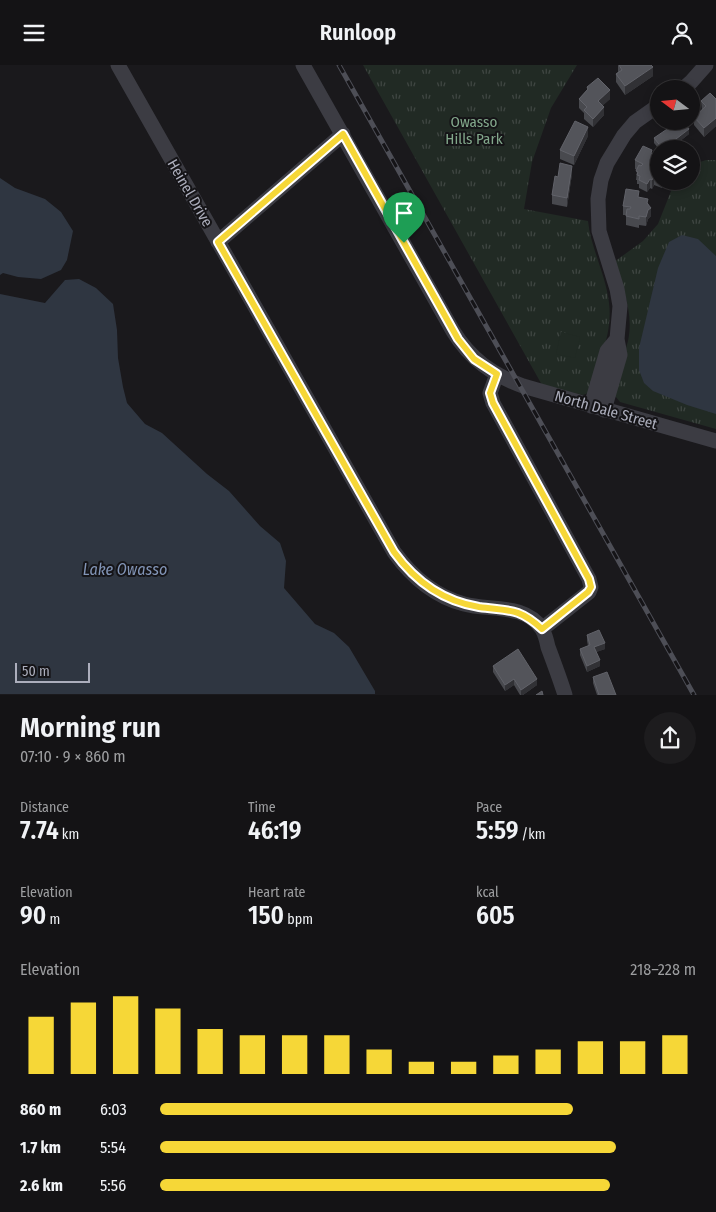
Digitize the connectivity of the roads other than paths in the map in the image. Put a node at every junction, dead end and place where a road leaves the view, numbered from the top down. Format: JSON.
{"nodes":[{"id":1,"x":118,"y":65,"type":"edge"},
{"id":2,"x":304,"y":65,"type":"edge"},
{"id":3,"x":706,"y":65,"type":"edge"},
{"id":4,"x":693,"y":80,"type":"edge"},
{"id":5,"x":650,"y":112,"type":"edge"},
{"id":6,"x":343,"y":134,"type":"junction"},
{"id":7,"x":218,"y":242,"type":"junction"},
{"id":8,"x":497,"y":374,"type":"junction"},
{"id":9,"x":598,"y":408,"type":"junction"},
{"id":10,"x":716,"y":441,"type":"edge"},
{"id":11,"x":542,"y":629,"type":"junction"},
{"id":12,"x":565,"y":695,"type":"edge"}],
"edges":[{"from":1,"to":7,"type":"street","name":"Heinel Drive"},
{"from":2,"to":6,"type":"street","name":"North Dale Street"},
{"from":3,"to":4,"type":"street"},
{"from":5,"to":9,"type":"street"},
{"from":6,"to":7,"type":"street"},
{"from":6,"to":8,"type":"street","name":"North Dale Street"},
{"from":7,"to":11,"type":"street","name":"Heinel Drive"},
{"from":8,"to":9,"type":"street","name":"North Dale Street"},
{"from":8,"to":11,"type":"street"},
{"from":9,"to":10,"type":"street","name":"North Dale Street"},
{"from":11,"to":12,"type":"street"}]}
